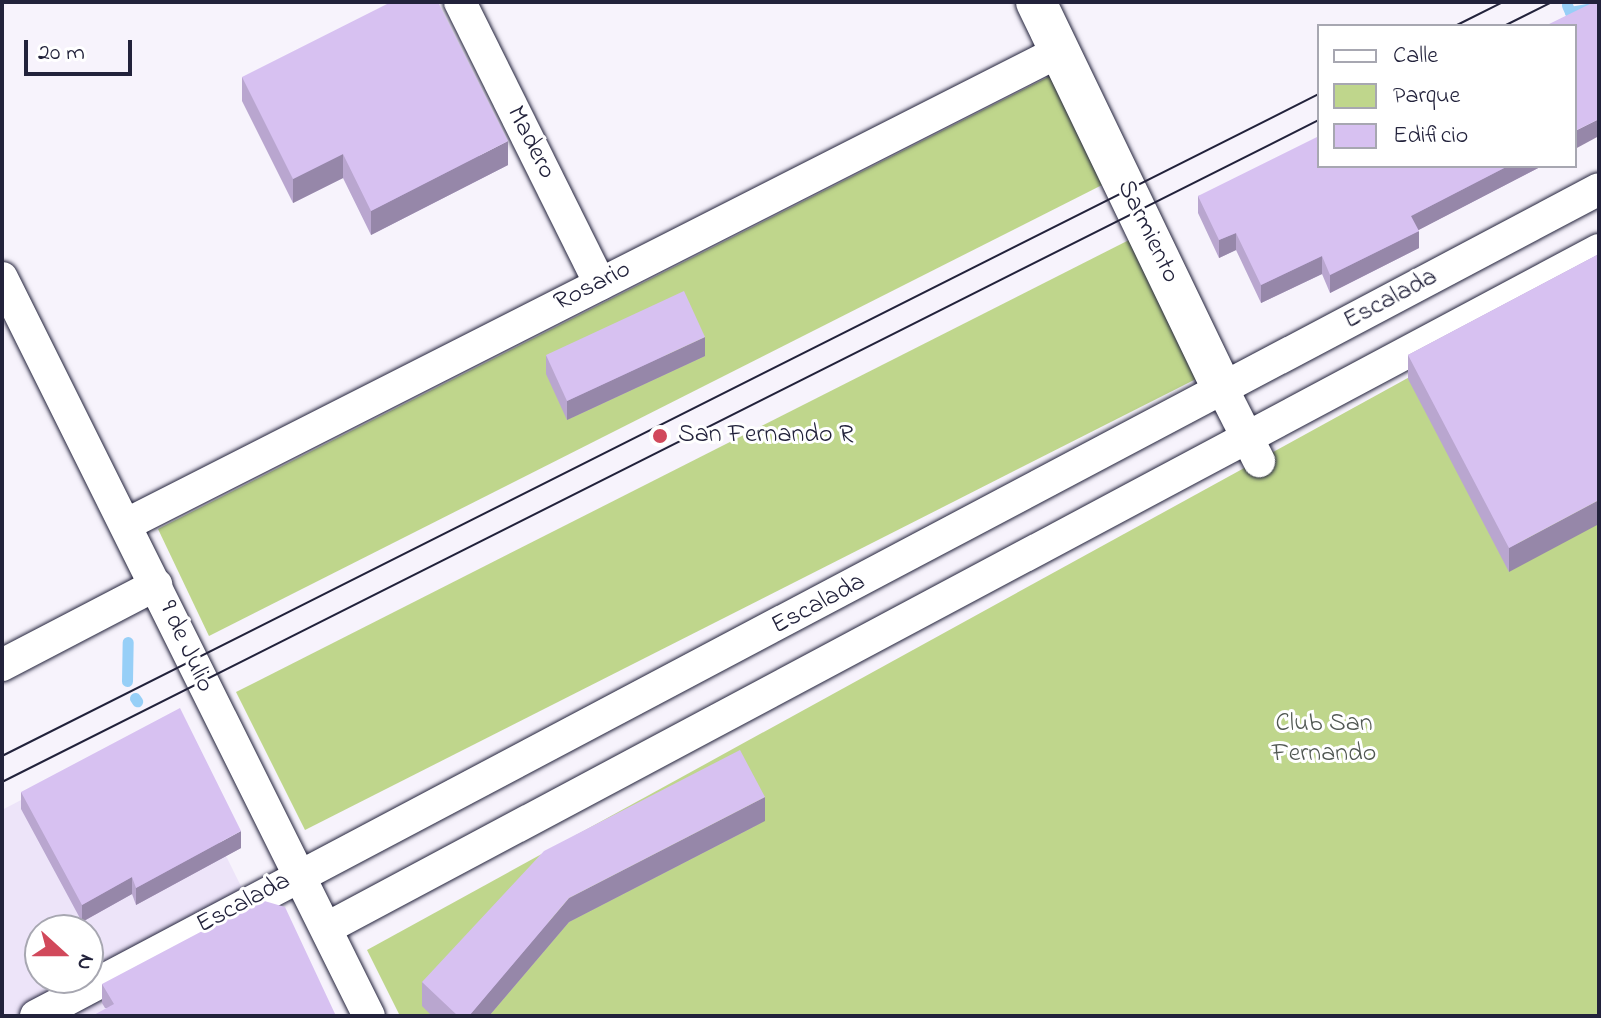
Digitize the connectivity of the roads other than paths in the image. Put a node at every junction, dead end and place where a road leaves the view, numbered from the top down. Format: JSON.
{"nodes":[{"id":1,"x":460,"y":2,"type":"edge"},
{"id":2,"x":1036,"y":2,"type":"edge"},
{"id":3,"x":1060,"y":51,"type":"junction"},
{"id":4,"x":1599,"y":189,"type":"edge"},
{"id":5,"x":1599,"y":250,"type":"edge"},
{"id":6,"x":2,"y":278,"type":"edge"},
{"id":7,"x":600,"y":284,"type":"junction"},
{"id":8,"x":1223,"y":390,"type":"junction"},
{"id":9,"x":1253,"y":449,"type":"junction"},
{"id":10,"x":127,"y":524,"type":"junction"},
{"id":11,"x":156,"y":585,"type":"junction"},
{"id":12,"x":2,"y":665,"type":"edge"},
{"id":13,"x":294,"y":877,"type":"junction"},
{"id":14,"x":327,"y":928,"type":"junction"},
{"id":15,"x":36,"y":1016,"type":"edge"},
{"id":16,"x":369,"y":1016,"type":"edge"}],
"edges":[{"from":1,"to":7,"type":"street","name":"Madero"},
{"from":2,"to":3,"type":"street","name":"Sarmiento"},
{"from":3,"to":7,"type":"street","name":"Rosario"},
{"from":3,"to":8,"type":"street","name":"Sarmiento"},
{"from":4,"to":8,"type":"street","name":"Escalada"},
{"from":5,"to":9,"type":"street","name":"Escalada"},
{"from":6,"to":10,"type":"street","name":"9 de Julio"},
{"from":7,"to":10,"type":"street","name":"Rosario"},
{"from":8,"to":9,"type":"street","name":"Sarmiento"},
{"from":8,"to":13,"type":"street","name":"Escalada"},
{"from":9,"to":14,"type":"street","name":"Escalada"},
{"from":10,"to":11,"type":"street","name":"9 de Julio"},
{"from":11,"to":12,"type":"street"},
{"from":11,"to":13,"type":"street","name":"9 de Julio"},
{"from":13,"to":14,"type":"street","name":"9 de Julio"},
{"from":13,"to":15,"type":"street","name":"Escalada"},
{"from":14,"to":16,"type":"street","name":"9 de Julio"}]}
